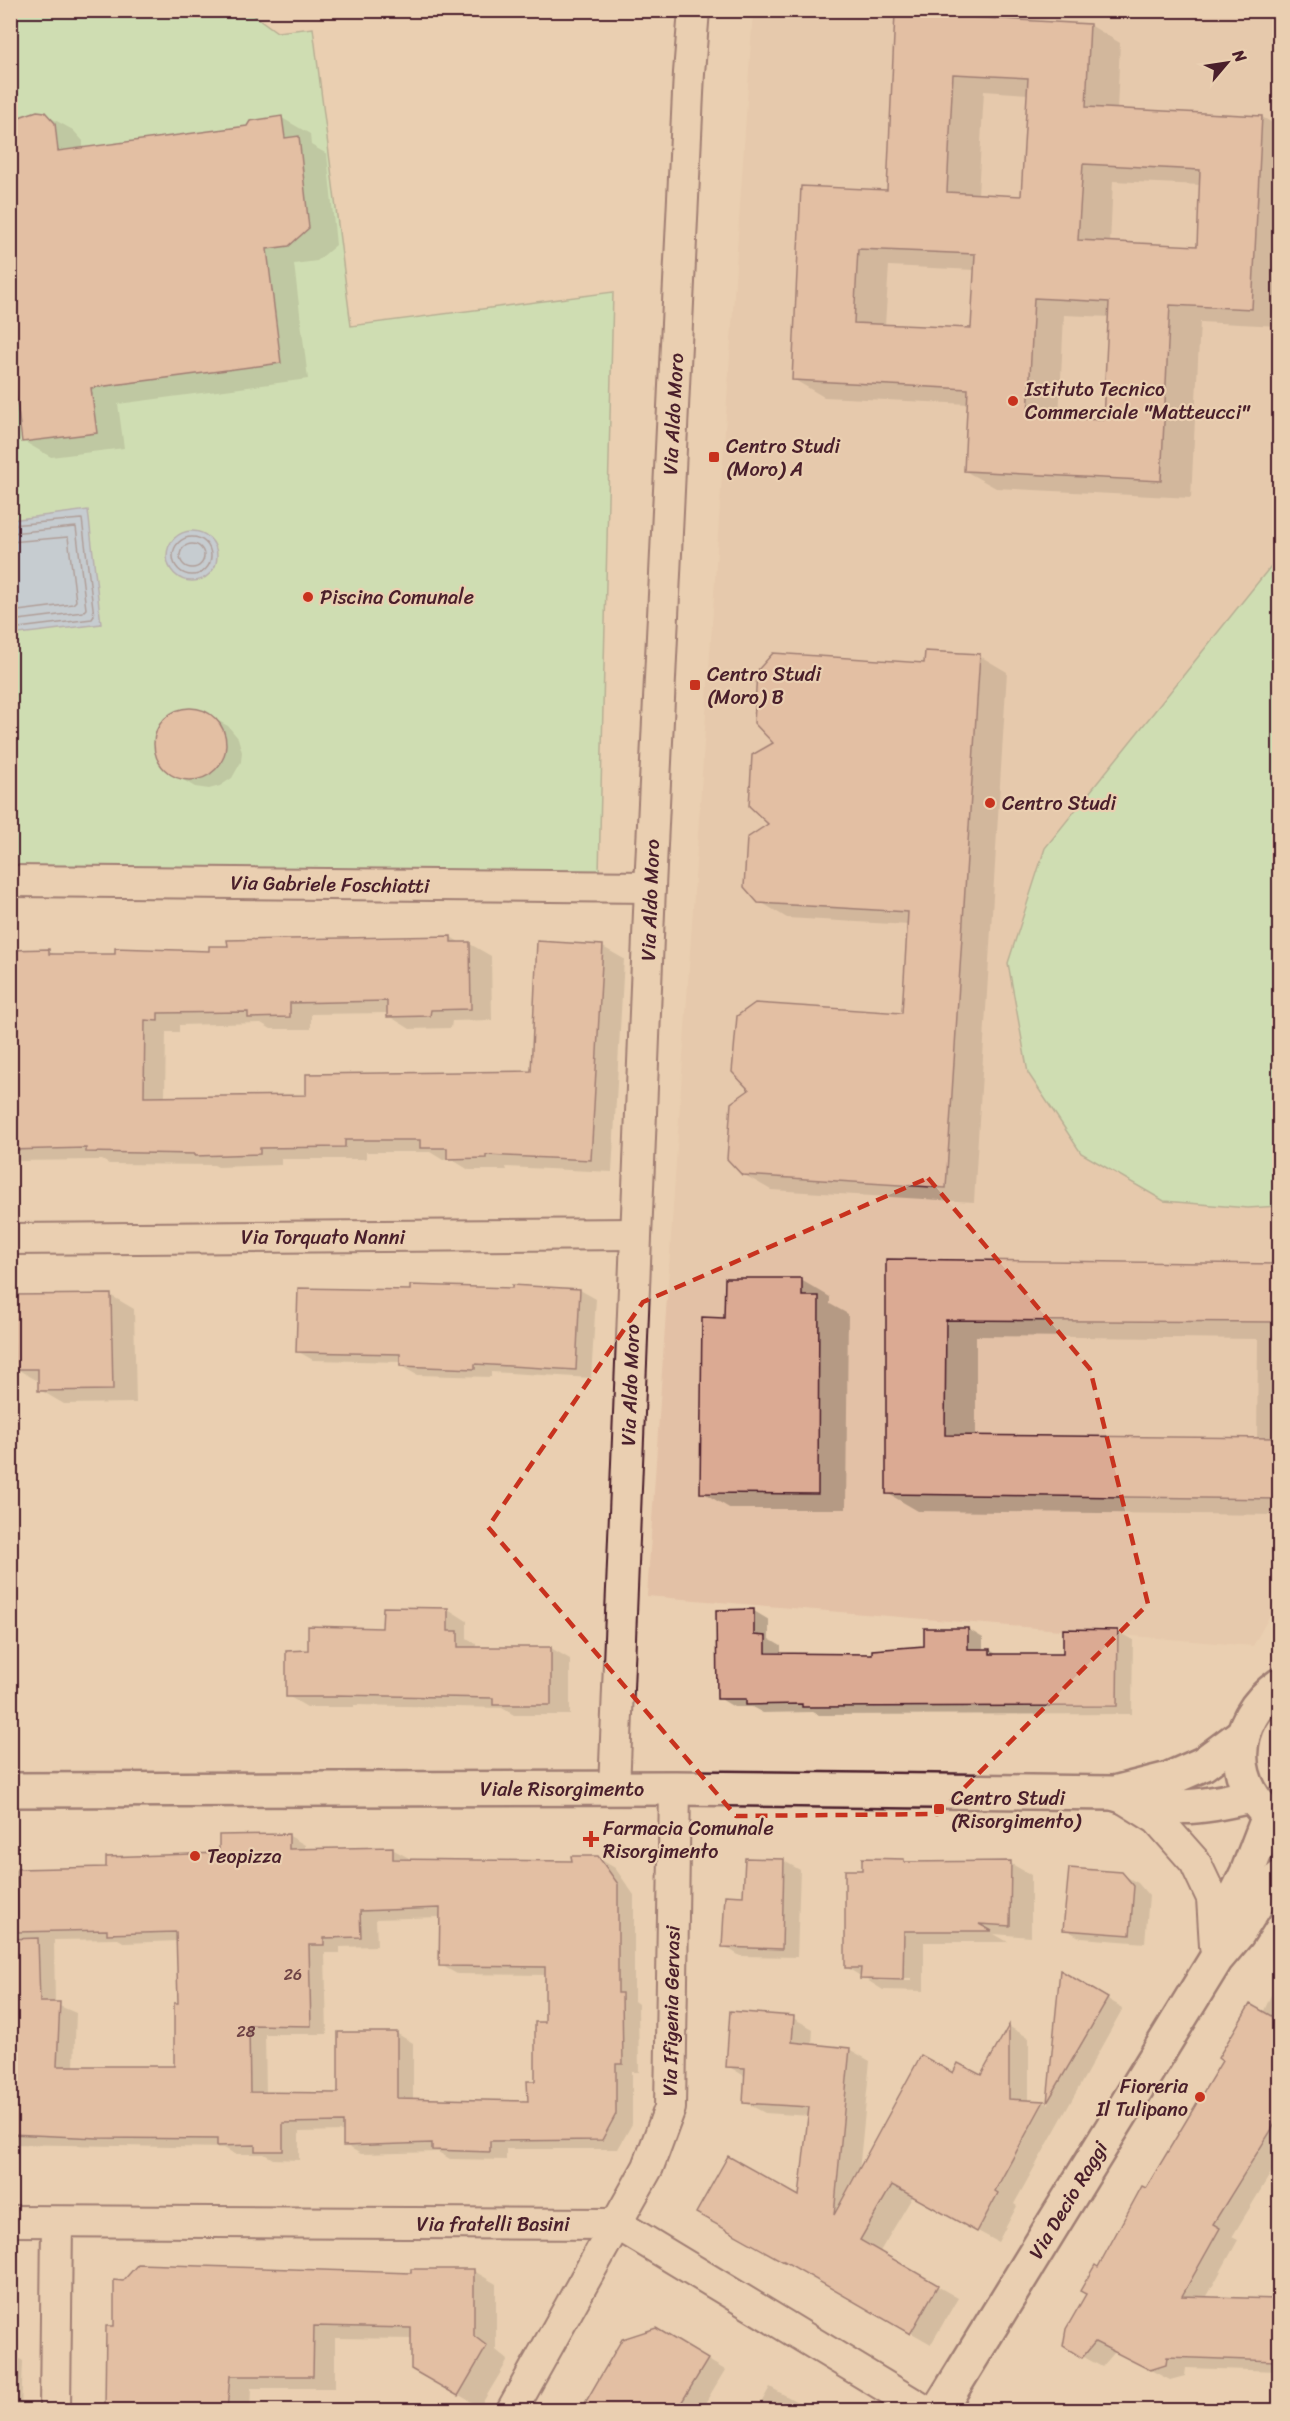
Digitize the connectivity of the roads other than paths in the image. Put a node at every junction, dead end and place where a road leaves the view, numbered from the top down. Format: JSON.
{"nodes":[{"id":1,"x":694,"y":10,"type":"edge"},
{"id":2,"x":10,"y":881,"type":"edge"},
{"id":3,"x":650,"y":887,"type":"junction"},
{"id":4,"x":636,"y":1234,"type":"junction"},
{"id":5,"x":10,"y":1239,"type":"edge"},
{"id":6,"x":1280,"y":1685,"type":"edge"},
{"id":7,"x":1242,"y":1735,"type":"junction"},
{"id":8,"x":675,"y":1788,"type":"junction"},
{"id":9,"x":10,"y":1790,"type":"edge"},
{"id":10,"x":614,"y":1790,"type":"junction"},
{"id":11,"x":1114,"y":1793,"type":"junction"},
{"id":12,"x":1267,"y":1812,"type":"edge"},
{"id":13,"x":1280,"y":1878,"type":"edge"},
{"id":14,"x":1216,"y":1959,"type":"junction"},
{"id":15,"x":10,"y":2221,"type":"edge"},
{"id":16,"x":57,"y":2222,"type":"junction"},
{"id":17,"x":617,"y":2224,"type":"junction"},
{"id":18,"x":55,"y":2410,"type":"edge"},
{"id":19,"x":512,"y":2410,"type":"edge"},
{"id":20,"x":924,"y":2410,"type":"edge"},
{"id":21,"x":939,"y":2410,"type":"edge"}],
"edges":[{"from":1,"to":3,"type":"street","name":"Via Aldo Moro"},
{"from":2,"to":3,"type":"street","name":"Via Gabriele Foschiatti"},
{"from":3,"to":4,"type":"street","name":"Via Aldo Moro"},
{"from":4,"to":5,"type":"street","name":"Via Torquato Nanni"},
{"from":4,"to":10,"type":"street","name":"Via Aldo Moro"},
{"from":6,"to":7,"type":"street"},
{"from":7,"to":11,"type":"street","name":"Viale Risorgimento"},
{"from":7,"to":12,"type":"street"},
{"from":8,"to":10,"type":"street","name":"Viale Risorgimento"},
{"from":8,"to":11,"type":"street","name":"Viale Risorgimento"},
{"from":8,"to":17,"type":"street","name":"Via Ifigenia Gervasi"},
{"from":9,"to":10,"type":"street","name":"Viale Risorgimento"},
{"from":11,"to":12,"type":"street","name":"Viale Risorgimento"},
{"from":11,"to":14,"type":"street"},
{"from":12,"to":14,"type":"street","name":"Via Decio Raggi"},
{"from":13,"to":14,"type":"street","name":"Via Decio Raggi"},
{"from":14,"to":21,"type":"street","name":"Via Decio Raggi"},
{"from":15,"to":16,"type":"street","name":"Via fratelli Basini"},
{"from":16,"to":17,"type":"street","name":"Via fratelli Basini"},
{"from":16,"to":18,"type":"street"},
{"from":17,"to":19,"type":"street","name":"Via Ifigenia Gervasi"},
{"from":17,"to":20,"type":"street"}]}
